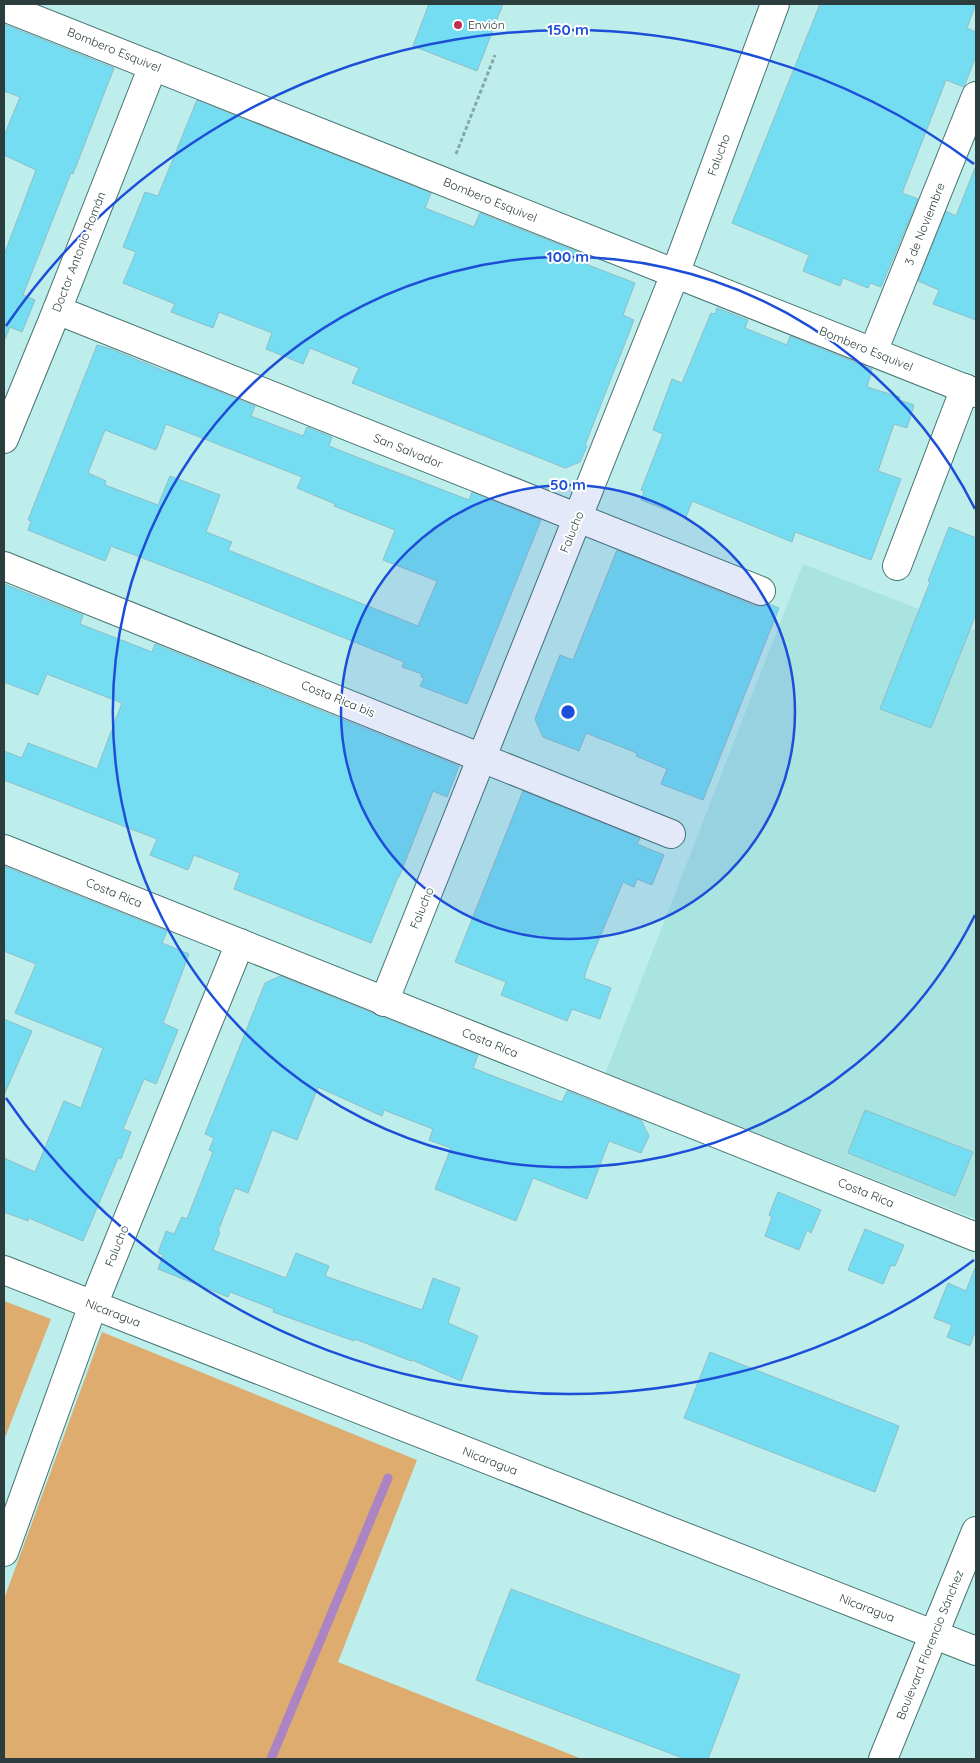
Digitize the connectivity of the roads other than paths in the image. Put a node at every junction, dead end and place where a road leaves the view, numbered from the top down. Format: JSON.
{"nodes":[{"id":1,"x":775,"y":4,"type":"edge"},
{"id":2,"x":4,"y":7,"type":"edge"},
{"id":3,"x":152,"y":66,"type":"junction"},
{"id":4,"x":976,"y":96,"type":"edge"},
{"id":5,"x":968,"y":142,"type":"edge"},
{"id":6,"x":675,"y":274,"type":"junction"},
{"id":7,"x":57,"y":310,"type":"junction"},
{"id":8,"x":873,"y":352,"type":"junction"},
{"id":9,"x":971,"y":390,"type":"edge"},
{"id":10,"x":4,"y":437,"type":"edge"},
{"id":11,"x":577,"y":518,"type":"junction"},
{"id":12,"x":4,"y":566,"type":"edge"},
{"id":13,"x":897,"y":566,"type":"dead end"},
{"id":14,"x":761,"y":591,"type":"dead end"},
{"id":15,"x":482,"y":757,"type":"junction"},
{"id":16,"x":672,"y":834,"type":"dead end"},
{"id":17,"x":4,"y":849,"type":"edge"},
{"id":18,"x":240,"y":942,"type":"junction"},
{"id":19,"x":384,"y":1002,"type":"junction"},
{"id":20,"x":976,"y":1237,"type":"edge"},
{"id":21,"x":4,"y":1270,"type":"edge"},
{"id":22,"x":93,"y":1305,"type":"junction"},
{"id":23,"x":976,"y":1531,"type":"edge"},
{"id":24,"x":4,"y":1552,"type":"edge"},
{"id":25,"x":934,"y":1634,"type":"junction"},
{"id":26,"x":976,"y":1651,"type":"edge"},
{"id":27,"x":883,"y":1759,"type":"edge"}],
"edges":[{"from":1,"to":6,"type":"street","name":"Falucho"},
{"from":2,"to":3,"type":"street","name":"Bombero Esquivel"},
{"from":3,"to":6,"type":"street","name":"Bombero Esquivel"},
{"from":3,"to":7,"type":"street","name":"Doctor Antonio Román"},
{"from":4,"to":5,"type":"street","name":"3 de Noviembre"},
{"from":5,"to":8,"type":"street","name":"3 de Noviembre"},
{"from":6,"to":8,"type":"street","name":"Bombero Esquivel"},
{"from":6,"to":11,"type":"street","name":"Falucho"},
{"from":7,"to":10,"type":"street","name":"Doctor Antonio Román"},
{"from":7,"to":11,"type":"street","name":"San Salvador"},
{"from":8,"to":9,"type":"street","name":"Bombero Esquivel"},
{"from":9,"to":13,"type":"street"},
{"from":11,"to":14,"type":"street","name":"San Salvador"},
{"from":11,"to":15,"type":"street","name":"Falucho"},
{"from":12,"to":15,"type":"street","name":"Costa Rica bis"},
{"from":15,"to":16,"type":"street","name":"Costa Rica bis"},
{"from":15,"to":19,"type":"street","name":"Falucho"},
{"from":17,"to":18,"type":"street","name":"Costa Rica"},
{"from":18,"to":19,"type":"street","name":"Costa Rica"},
{"from":18,"to":22,"type":"street","name":"Falucho"},
{"from":19,"to":20,"type":"street","name":"Costa Rica"},
{"from":21,"to":22,"type":"street","name":"Nicaragua"},
{"from":22,"to":24,"type":"street","name":"Falucho"},
{"from":22,"to":25,"type":"street","name":"Nicaragua"},
{"from":23,"to":25,"type":"street","name":"Boulevard Florencio Sánchez"},
{"from":25,"to":26,"type":"street","name":"Nicaragua"},
{"from":25,"to":27,"type":"street","name":"Boulevard Florencio Sánchez"}]}
